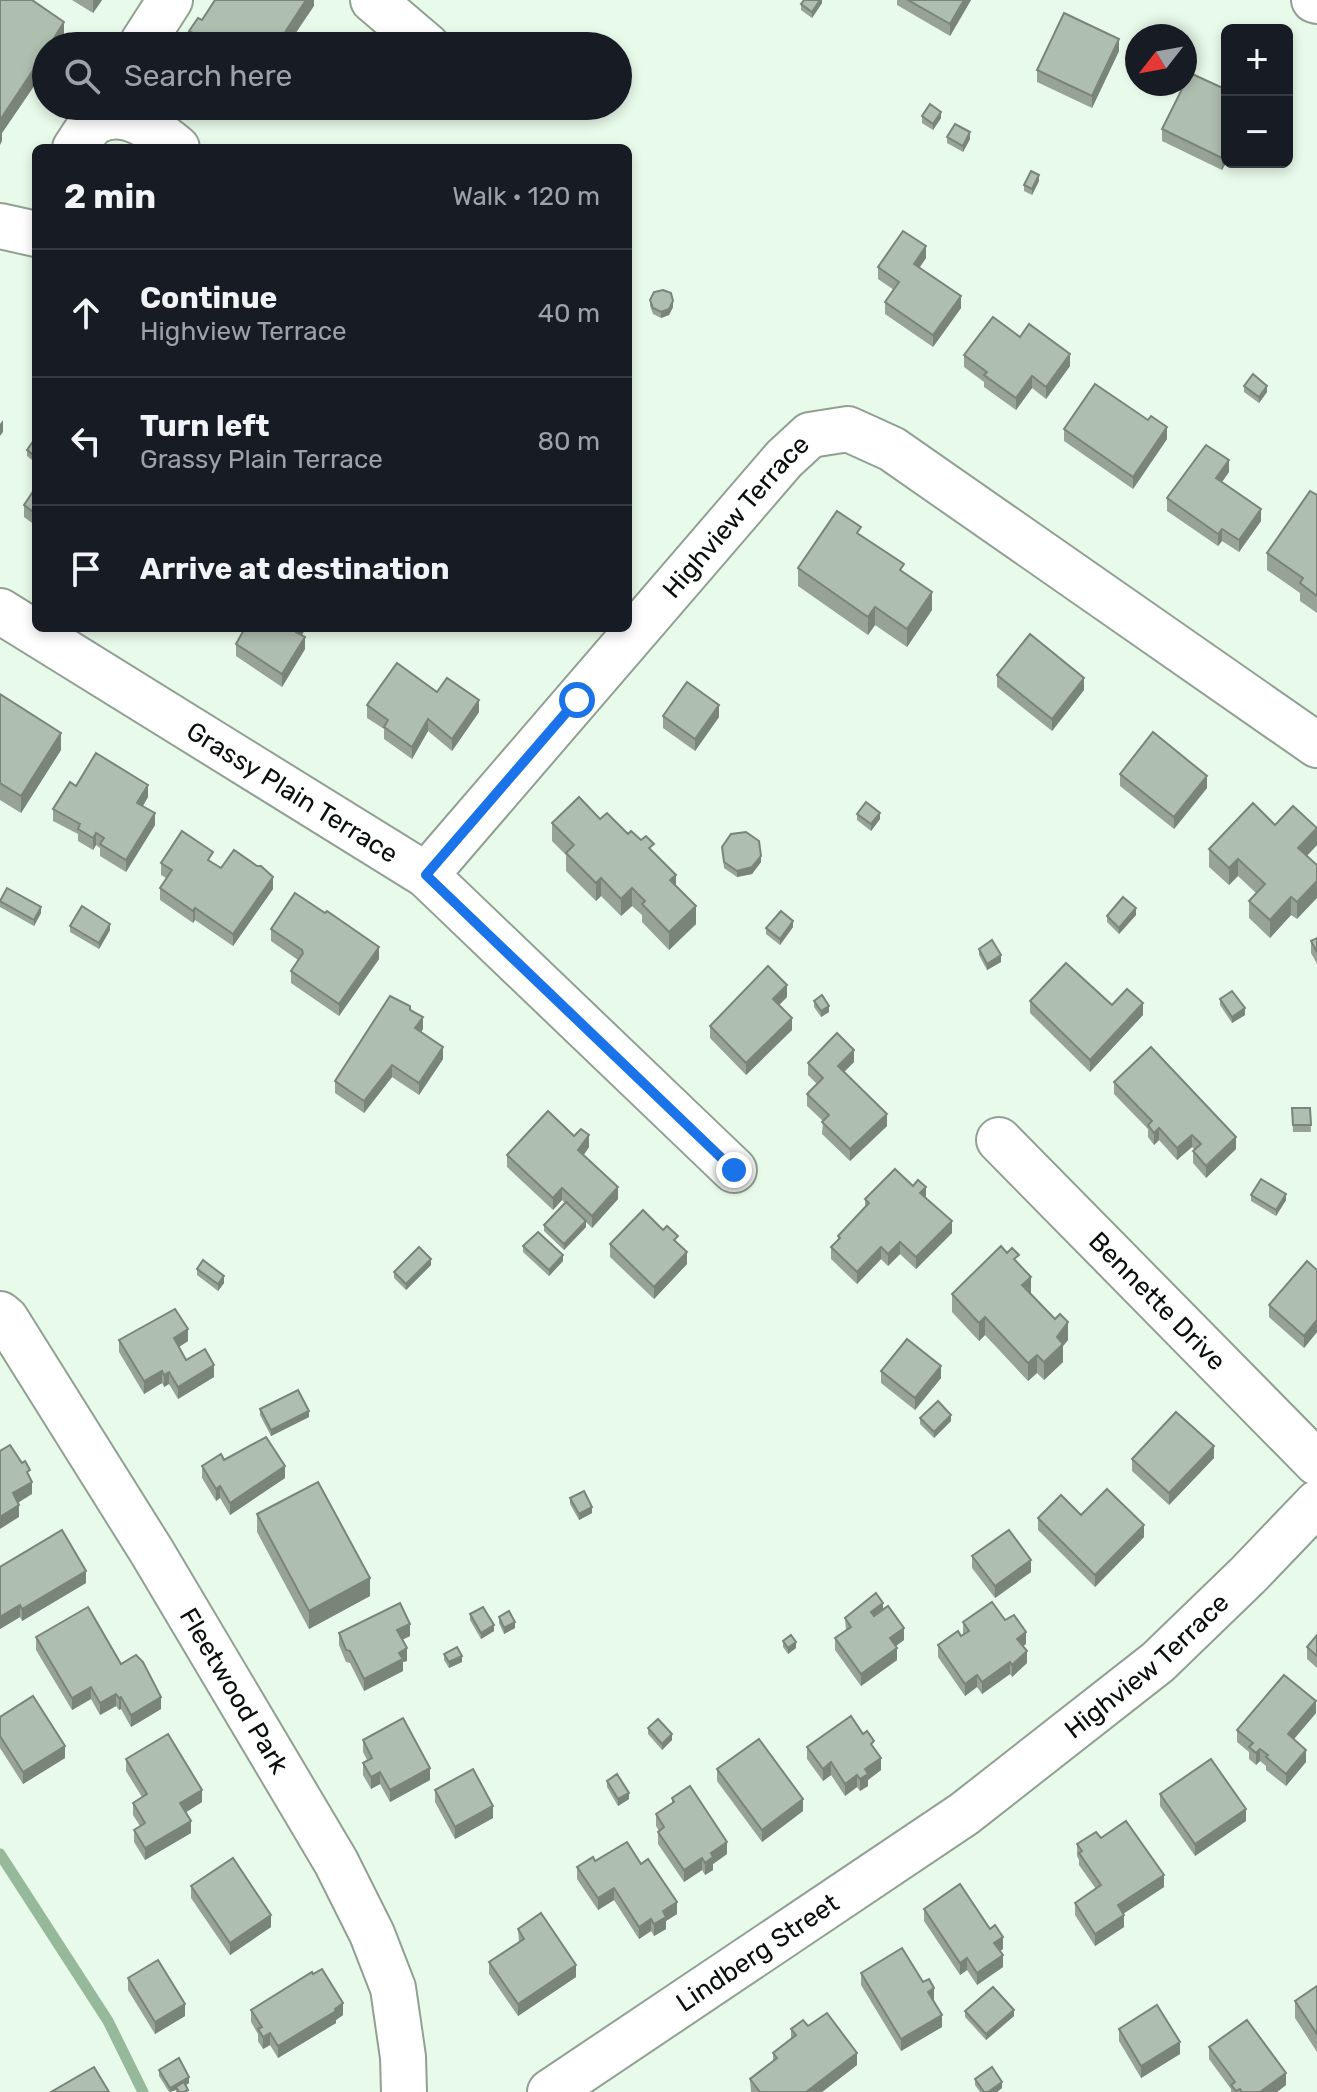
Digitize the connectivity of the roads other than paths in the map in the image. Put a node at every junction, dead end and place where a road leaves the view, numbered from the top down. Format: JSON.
{"nodes":[{"id":1,"x":170,"y":0,"type":"edge"},
{"id":2,"x":373,"y":0,"type":"edge"},
{"id":3,"x":149,"y":32,"type":"edge"},
{"id":4,"x":411,"y":32,"type":"edge"},
{"id":5,"x":102,"y":120,"type":"edge"},
{"id":6,"x":134,"y":120,"type":"edge"},
{"id":7,"x":78,"y":144,"type":"edge"},
{"id":8,"x":171,"y":144,"type":"edge"},
{"id":9,"x":0,"y":611,"type":"edge"},
{"id":10,"x":32,"y":631,"type":"edge"},
{"id":11,"x":34,"y":632,"type":"edge"},
{"id":12,"x":1317,"y":745,"type":"edge"},
{"id":13,"x":426,"y":875,"type":"junction"},
{"id":14,"x":999,"y":1140,"type":"dead end"},
{"id":15,"x":734,"y":1170,"type":"dead end"},
{"id":16,"x":0,"y":1314,"type":"edge"},
{"id":17,"x":1317,"y":1463,"type":"edge"},
{"id":18,"x":1317,"y":1503,"type":"edge"},
{"id":19,"x":964,"y":1814,"type":"joint"},
{"id":20,"x":404,"y":2092,"type":"edge"},
{"id":21,"x":550,"y":2092,"type":"edge"}],
"edges":[{"from":1,"to":3,"type":"street"},
{"from":2,"to":4,"type":"street"},
{"from":5,"to":7,"type":"street"},
{"from":6,"to":8,"type":"street"},
{"from":9,"to":10,"type":"street","name":"Grassy Plain Terrace"},
{"from":11,"to":13,"type":"street","name":"Grassy Plain Terrace"},
{"from":12,"to":13,"type":"street","name":"Highview Terrace"},
{"from":13,"to":15,"type":"street","name":"Grassy Plain Terrace"},
{"from":14,"to":17,"type":"street","name":"Bennette Drive"},
{"from":16,"to":20,"type":"street","name":"Fleetwood Park"},
{"from":18,"to":19,"type":"street","name":"Highview Terrace"},
{"from":19,"to":21,"type":"street","name":"Lindberg Street"}]}
